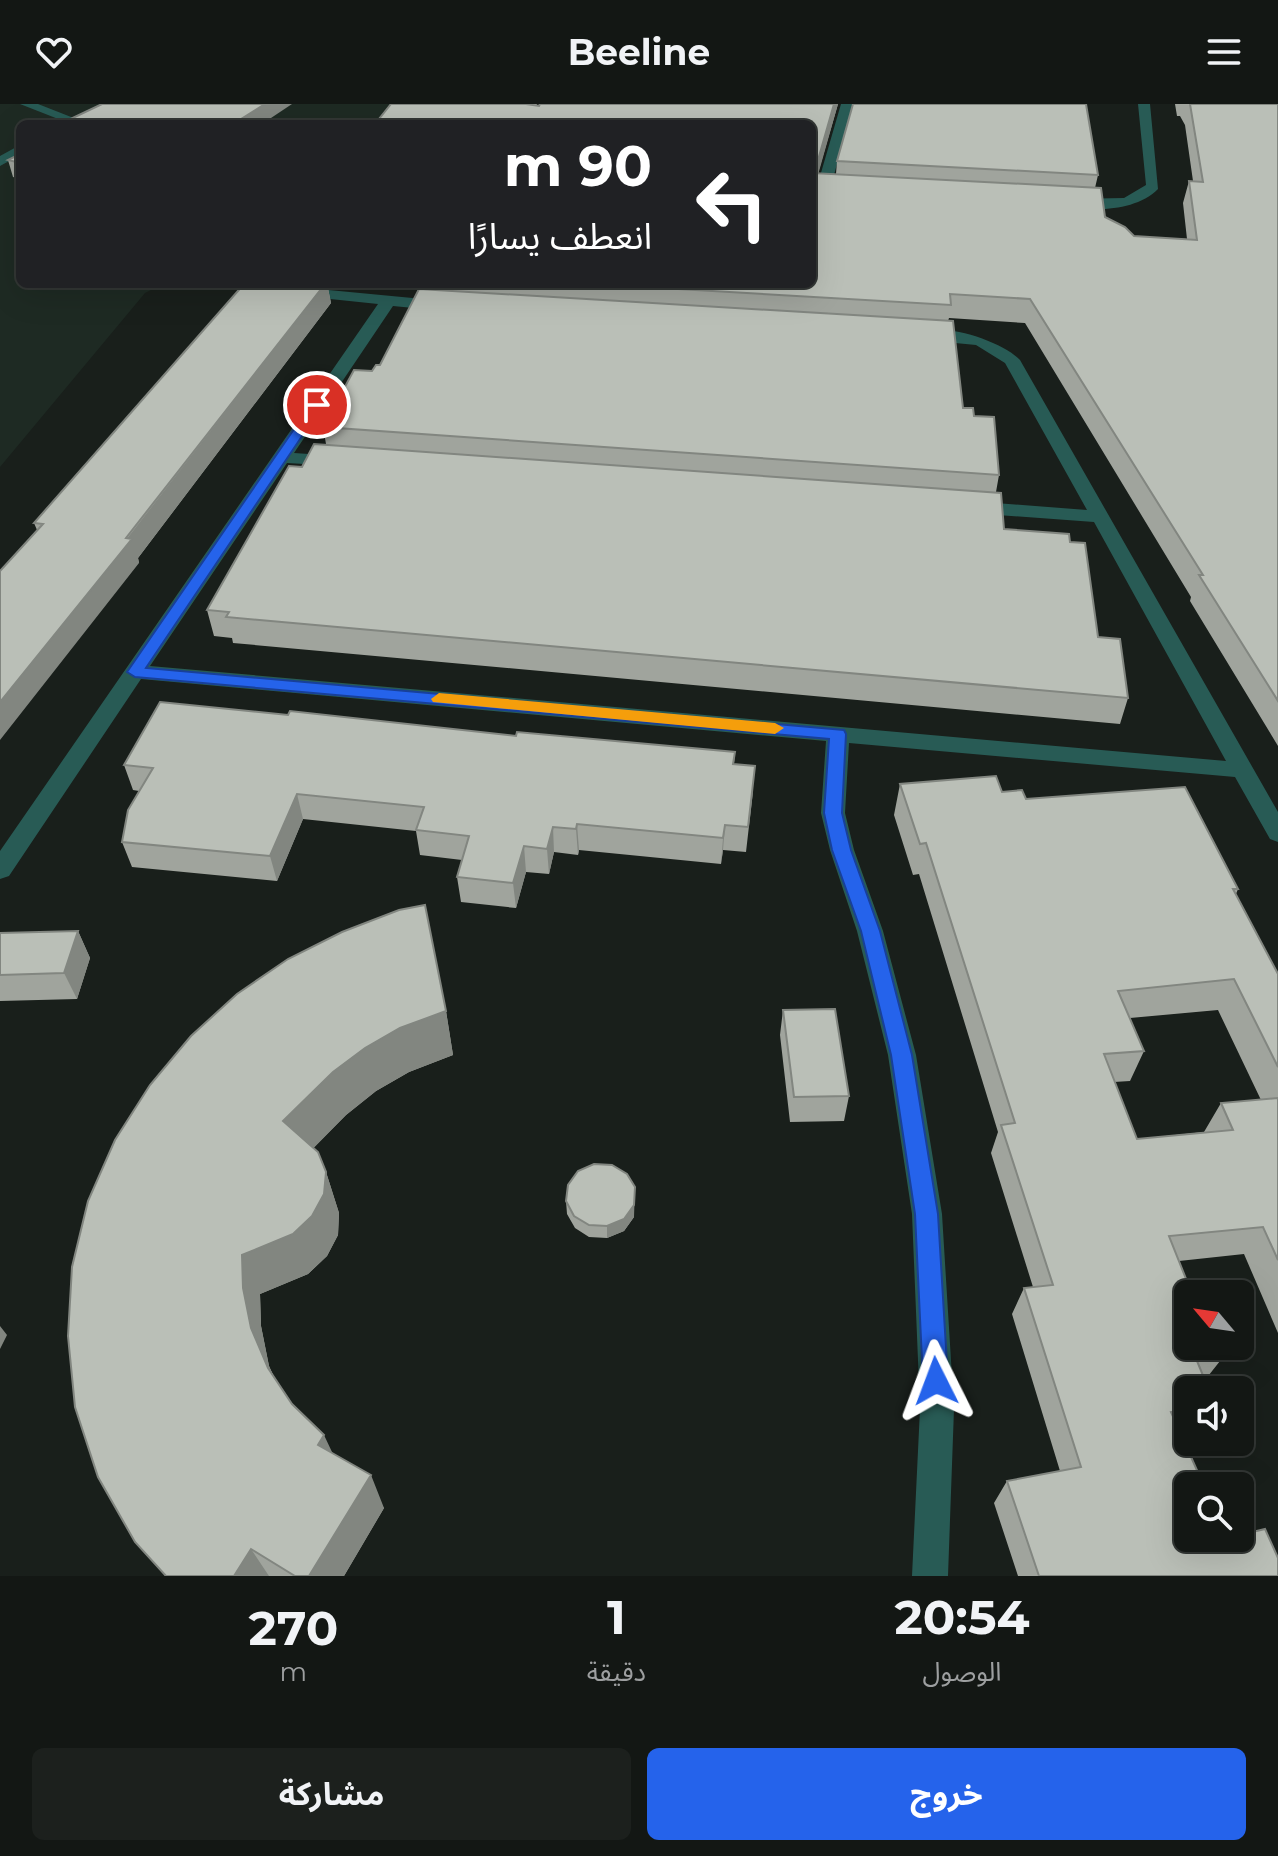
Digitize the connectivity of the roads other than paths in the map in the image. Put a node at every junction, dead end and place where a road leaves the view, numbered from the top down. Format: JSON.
{"nodes":[{"id":1,"x":26,"y":104,"type":"edge"},
{"id":2,"x":847,"y":104,"type":"edge"},
{"id":3,"x":1144,"y":104,"type":"edge"},
{"id":4,"x":70,"y":119,"type":"edge"},
{"id":5,"x":817,"y":189,"type":"edge"},
{"id":6,"x":839,"y":190,"type":"edge"},
{"id":7,"x":1060,"y":203,"type":"edge"},
{"id":8,"x":286,"y":291,"type":"edge"},
{"id":9,"x":387,"y":303,"type":"junction"},
{"id":10,"x":467,"y":308,"type":"edge"},
{"id":11,"x":898,"y":334,"type":"edge"},
{"id":12,"x":281,"y":457,"type":"junction"},
{"id":13,"x":360,"y":463,"type":"edge"},
{"id":14,"x":958,"y":506,"type":"edge"},
{"id":15,"x":1100,"y":517,"type":"junction"},
{"id":16,"x":135,"y":672,"type":"junction"},
{"id":17,"x":838,"y":734,"type":"junction"},
{"id":18,"x":1243,"y":770,"type":"junction"},
{"id":19,"x":1278,"y":833,"type":"edge"},
{"id":20,"x":0,"y":870,"type":"edge"},
{"id":21,"x":930,"y":1576,"type":"edge"}],
"edges":[{"from":1,"to":4,"type":"street"},
{"from":2,"to":5,"type":"street"},
{"from":3,"to":7,"type":"street"},
{"from":5,"to":6,"type":"street"},
{"from":8,"to":9,"type":"street"},
{"from":9,"to":10,"type":"street"},
{"from":9,"to":12,"type":"street"},
{"from":11,"to":15,"type":"street"},
{"from":12,"to":13,"type":"street"},
{"from":12,"to":16,"type":"street"},
{"from":14,"to":15,"type":"street"},
{"from":15,"to":18,"type":"street"},
{"from":16,"to":17,"type":"street"},
{"from":16,"to":20,"type":"street"},
{"from":17,"to":18,"type":"street"},
{"from":17,"to":21,"type":"street"},
{"from":18,"to":19,"type":"street"}]}
